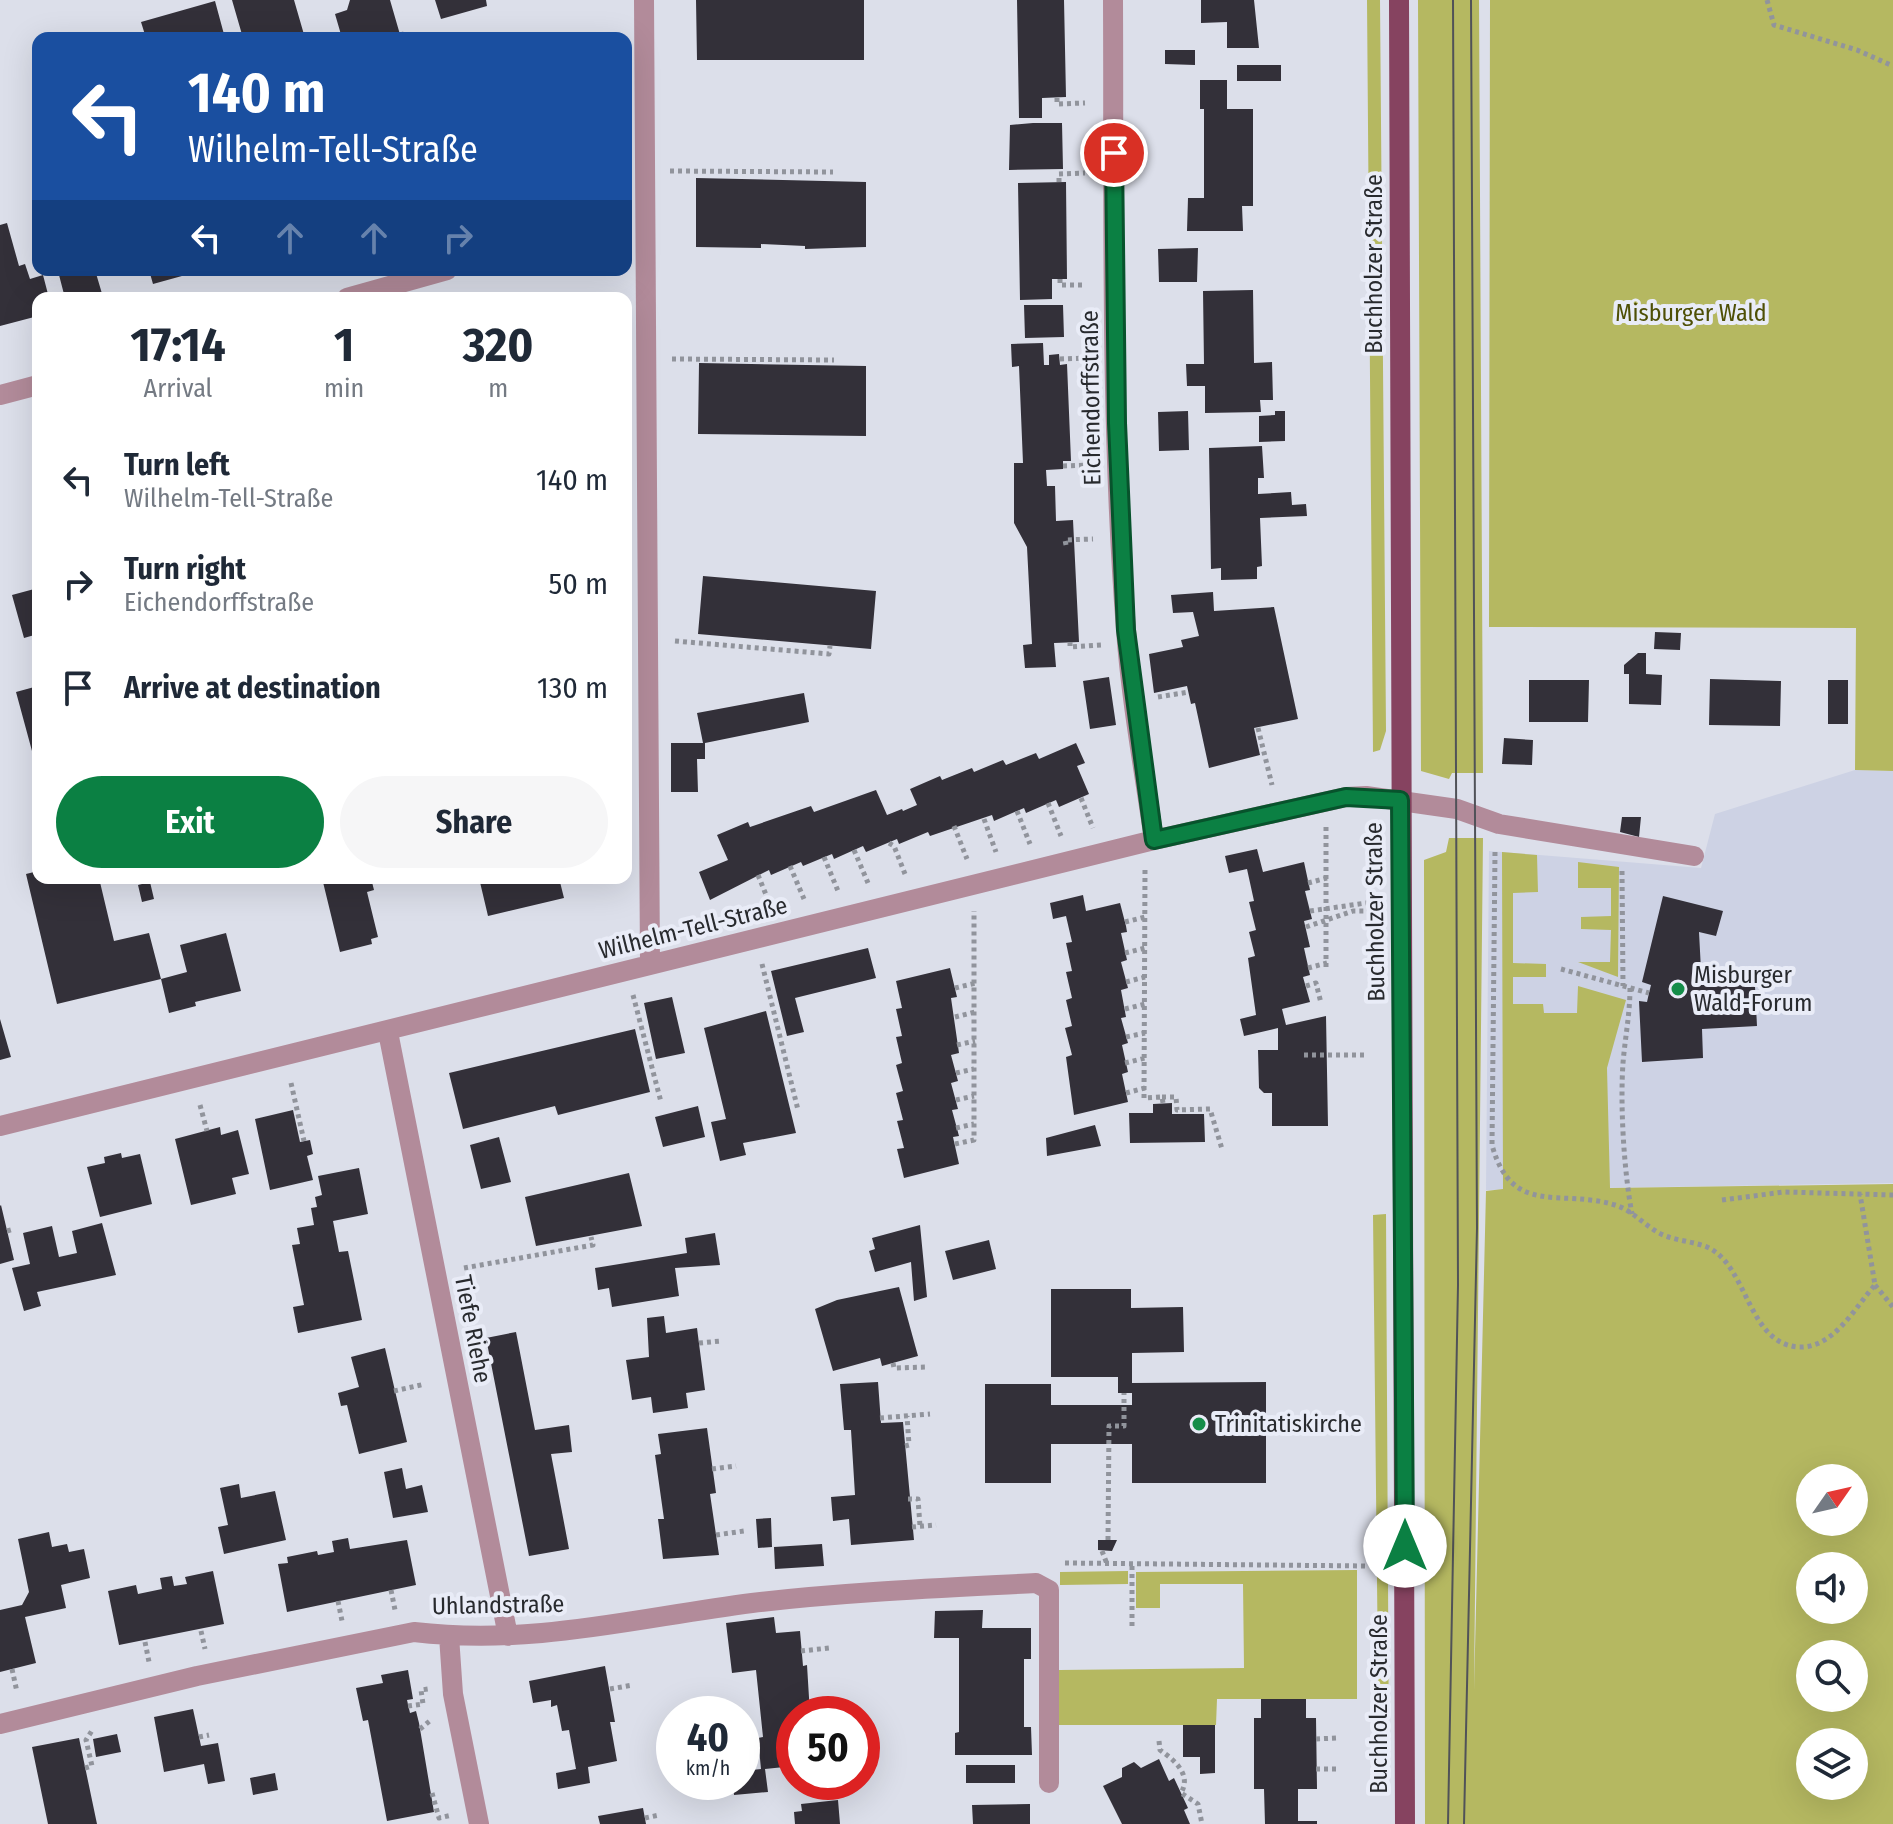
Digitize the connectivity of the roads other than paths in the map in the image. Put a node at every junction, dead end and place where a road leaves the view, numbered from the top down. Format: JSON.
{"nodes":[{"id":1,"x":644,"y":0,"type":"edge"},
{"id":2,"x":1113,"y":0,"type":"edge"},
{"id":3,"x":1399,"y":0,"type":"edge"},
{"id":4,"x":635,"y":226,"type":"edge"},
{"id":5,"x":426,"y":276,"type":"edge"},
{"id":6,"x":368,"y":292,"type":"edge"},
{"id":7,"x":32,"y":387,"type":"edge"},
{"id":8,"x":0,"y":395,"type":"edge"},
{"id":9,"x":1400,"y":800,"type":"junction"},
{"id":10,"x":1154,"y":840,"type":"junction"},
{"id":11,"x":1694,"y":856,"type":"dead end"},
{"id":12,"x":650,"y":965,"type":"junction"},
{"id":13,"x":388,"y":1032,"type":"junction"},
{"id":14,"x":0,"y":1126,"type":"edge"},
{"id":15,"x":449,"y":1636,"type":"junction"},
{"id":16,"x":508,"y":1636,"type":"junction"},
{"id":17,"x":0,"y":1724,"type":"edge"},
{"id":18,"x":1049,"y":1783,"type":"dead end"},
{"id":19,"x":479,"y":1824,"type":"edge"},
{"id":20,"x":1405,"y":1824,"type":"edge"}],
"edges":[{"from":1,"to":4,"type":"street"},
{"from":2,"to":10,"type":"street","name":"Eichendorffstraße"},
{"from":3,"to":9,"type":"main road","name":"Buchholzer Straße"},
{"from":4,"to":12,"type":"street"},
{"from":5,"to":6,"type":"street"},
{"from":7,"to":8,"type":"street"},
{"from":9,"to":10,"type":"street","name":"Wilhelm-Tell-Straße"},
{"from":9,"to":11,"type":"street","name":"Wilhelm-Tell-Straße"},
{"from":9,"to":20,"type":"main road","name":"Buchholzer Straße"},
{"from":10,"to":12,"type":"street","name":"Wilhelm-Tell-Straße"},
{"from":12,"to":13,"type":"street","name":"Wilhelm-Tell-Straße"},
{"from":13,"to":14,"type":"street","name":"Wilhelm-Tell-Straße"},
{"from":13,"to":16,"type":"street","name":"Tiefe Riehe"},
{"from":15,"to":16,"type":"street","name":"Uhlandstraße"},
{"from":15,"to":17,"type":"street","name":"Uhlandstraße"},
{"from":15,"to":19,"type":"street"},
{"from":16,"to":18,"type":"street","name":"Uhlandstraße"}]}
